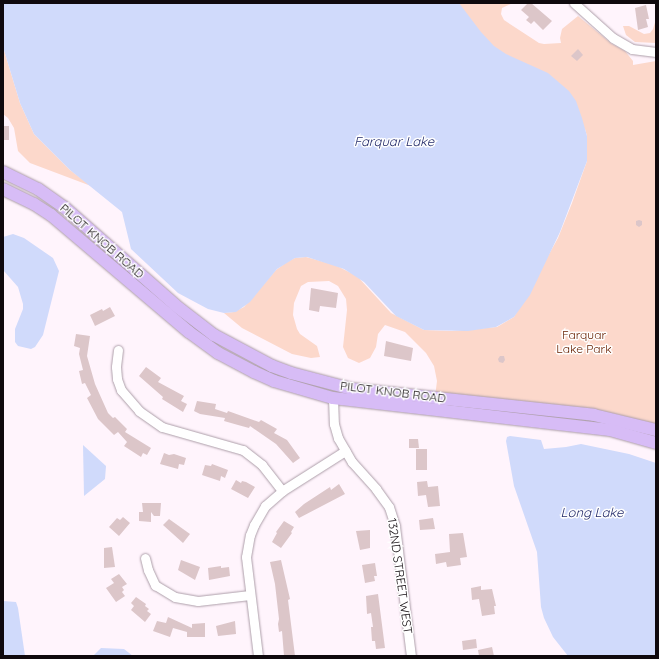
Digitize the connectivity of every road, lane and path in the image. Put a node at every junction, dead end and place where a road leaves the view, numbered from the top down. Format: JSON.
{"nodes":[{"id":1,"x":574,"y":3,"type":"edge"},
{"id":2,"x":656,"y":52,"type":"edge"},
{"id":3,"x":3,"y":172,"type":"edge"},
{"id":4,"x":3,"y":188,"type":"edge"},
{"id":5,"x":118,"y":350,"type":"dead end"},
{"id":6,"x":332,"y":384,"type":"junction"},
{"id":7,"x":333,"y":398,"type":"junction"},
{"id":8,"x":656,"y":430,"type":"edge"},
{"id":9,"x":656,"y":443,"type":"edge"},
{"id":10,"x":345,"y":452,"type":"junction"},
{"id":11,"x":282,"y":491,"type":"junction"},
{"id":12,"x":145,"y":558,"type":"dead end"},
{"id":13,"x":250,"y":595,"type":"junction"},
{"id":14,"x":258,"y":656,"type":"edge"},
{"id":15,"x":411,"y":656,"type":"edge"}],
"edges":[{"from":1,"to":2,"type":"street"},
{"from":3,"to":6,"type":"main road","name":"PILOT KNOB ROAD"},
{"from":4,"to":7,"type":"main road","name":"PILOT KNOB ROAD"},
{"from":5,"to":11,"type":"street"},
{"from":6,"to":7,"type":"main road"},
{"from":6,"to":8,"type":"main road","name":"PILOT KNOB ROAD"},
{"from":7,"to":9,"type":"main road","name":"PILOT KNOB ROAD"},
{"from":7,"to":10,"type":"street","name":"132ND STREET WEST"},
{"from":10,"to":11,"type":"street"},
{"from":10,"to":15,"type":"street","name":"132ND STREET WEST"},
{"from":11,"to":13,"type":"street"},
{"from":12,"to":13,"type":"street"},
{"from":13,"to":14,"type":"street"}]}
